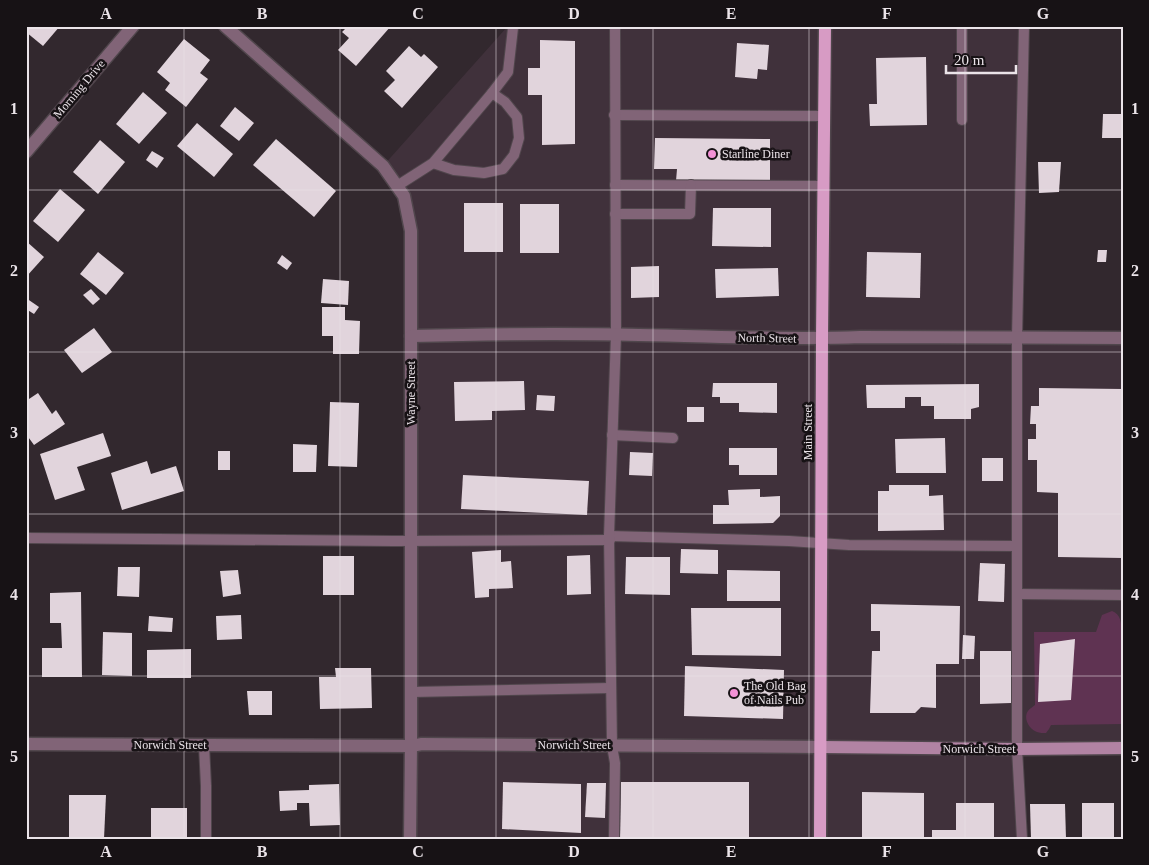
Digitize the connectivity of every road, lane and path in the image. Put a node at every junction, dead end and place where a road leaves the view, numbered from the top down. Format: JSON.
{"nodes":[{"id":1,"x":133,"y":26,"type":"edge"},
{"id":2,"x":225,"y":26,"type":"edge"},
{"id":3,"x":615,"y":26,"type":"edge"},
{"id":4,"x":825,"y":26,"type":"edge"},
{"id":5,"x":962,"y":26,"type":"edge"},
{"id":6,"x":1024,"y":26,"type":"edge"},
{"id":7,"x":513,"y":28,"type":"dead end"},
{"id":8,"x":492,"y":93,"type":"junction"},
{"id":9,"x":614,"y":114,"type":"junction"},
{"id":10,"x":824,"y":116,"type":"junction"},
{"id":11,"x":962,"y":120,"type":"dead end"},
{"id":12,"x":26,"y":152,"type":"edge"},
{"id":13,"x":433,"y":163,"type":"junction"},
{"id":14,"x":615,"y":185,"type":"junction"},
{"id":15,"x":691,"y":185,"type":"junction"},
{"id":16,"x":397,"y":186,"type":"junction"},
{"id":17,"x":823,"y":186,"type":"junction"},
{"id":18,"x":615,"y":214,"type":"junction"},
{"id":19,"x":616,"y":335,"type":"junction"},
{"id":20,"x":411,"y":336,"type":"junction"},
{"id":21,"x":1017,"y":337,"type":"junction"},
{"id":22,"x":1123,"y":338,"type":"edge"},
{"id":23,"x":822,"y":339,"type":"junction"},
{"id":24,"x":612,"y":435,"type":"junction"},
{"id":25,"x":673,"y":438,"type":"dead end"},
{"id":26,"x":26,"y":538,"type":"edge"},
{"id":27,"x":609,"y":538,"type":"junction"},
{"id":28,"x":411,"y":540,"type":"junction"},
{"id":29,"x":821,"y":544,"type":"junction"},
{"id":30,"x":1017,"y":546,"type":"junction"},
{"id":31,"x":1017,"y":594,"type":"junction"},
{"id":32,"x":1123,"y":595,"type":"edge"},
{"id":33,"x":611,"y":688,"type":"junction"},
{"id":34,"x":411,"y":692,"type":"junction"},
{"id":35,"x":26,"y":744,"type":"edge"},
{"id":36,"x":204,"y":745,"type":"junction"},
{"id":37,"x":411,"y":746,"type":"junction"},
{"id":38,"x":612,"y":746,"type":"junction"},
{"id":39,"x":820,"y":747,"type":"junction"},
{"id":40,"x":1123,"y":748,"type":"edge"},
{"id":41,"x":1017,"y":749,"type":"junction"},
{"id":42,"x":206,"y":839,"type":"edge"},
{"id":43,"x":410,"y":839,"type":"edge"},
{"id":44,"x":614,"y":839,"type":"edge"},
{"id":45,"x":820,"y":839,"type":"edge"},
{"id":46,"x":1022,"y":839,"type":"edge"}],
"edges":[{"from":1,"to":12,"type":"street","name":"Morning Drive"},
{"from":2,"to":16,"type":"street","name":"Wayne Street"},
{"from":3,"to":9,"type":"lane"},
{"from":4,"to":10,"type":"main road","name":"Main Street"},
{"from":5,"to":11,"type":"lane"},
{"from":6,"to":21,"type":"lane"},
{"from":7,"to":8,"type":"lane"},
{"from":8,"to":13,"type":"lane"},
{"from":8,"to":13,"type":"lane"},
{"from":9,"to":10,"type":"lane"},
{"from":9,"to":14,"type":"lane"},
{"from":10,"to":17,"type":"main road","name":"Main Street"},
{"from":13,"to":16,"type":"lane"},
{"from":14,"to":15,"type":"lane"},
{"from":14,"to":18,"type":"lane"},
{"from":15,"to":17,"type":"lane"},
{"from":15,"to":18,"type":"lane"},
{"from":16,"to":20,"type":"street","name":"Wayne Street"},
{"from":17,"to":23,"type":"main road","name":"Main Street"},
{"from":18,"to":19,"type":"lane"},
{"from":19,"to":20,"type":"street","name":"North Street"},
{"from":19,"to":23,"type":"street","name":"North Street"},
{"from":19,"to":24,"type":"lane"},
{"from":20,"to":28,"type":"street","name":"Wayne Street"},
{"from":21,"to":22,"type":"street","name":"North Street"},
{"from":21,"to":23,"type":"street","name":"North Street"},
{"from":21,"to":30,"type":"lane"},
{"from":23,"to":29,"type":"main road","name":"Main Street"},
{"from":24,"to":25,"type":"lane"},
{"from":24,"to":27,"type":"lane"},
{"from":26,"to":28,"type":"lane"},
{"from":27,"to":28,"type":"lane"},
{"from":27,"to":29,"type":"lane"},
{"from":27,"to":33,"type":"lane"},
{"from":28,"to":34,"type":"street","name":"Wayne Street"},
{"from":29,"to":30,"type":"lane"},
{"from":29,"to":39,"type":"main road","name":"Main Street"},
{"from":30,"to":31,"type":"lane"},
{"from":31,"to":32,"type":"lane"},
{"from":31,"to":41,"type":"lane"},
{"from":33,"to":34,"type":"lane"},
{"from":33,"to":38,"type":"lane"},
{"from":34,"to":37,"type":"street","name":"Wayne Street"},
{"from":35,"to":36,"type":"street","name":"Norwich Street"},
{"from":36,"to":37,"type":"street","name":"Norwich Street"},
{"from":36,"to":42,"type":"lane"},
{"from":37,"to":38,"type":"street","name":"Norwich Street"},
{"from":37,"to":43,"type":"street","name":"Wayne Street"},
{"from":38,"to":39,"type":"street","name":"Norwich Street"},
{"from":38,"to":44,"type":"lane"},
{"from":39,"to":41,"type":"main road","name":"Norwich Street"},
{"from":39,"to":45,"type":"main road","name":"Main Street"},
{"from":40,"to":41,"type":"main road","name":"Norwich Street"},
{"from":41,"to":46,"type":"lane"}]}
